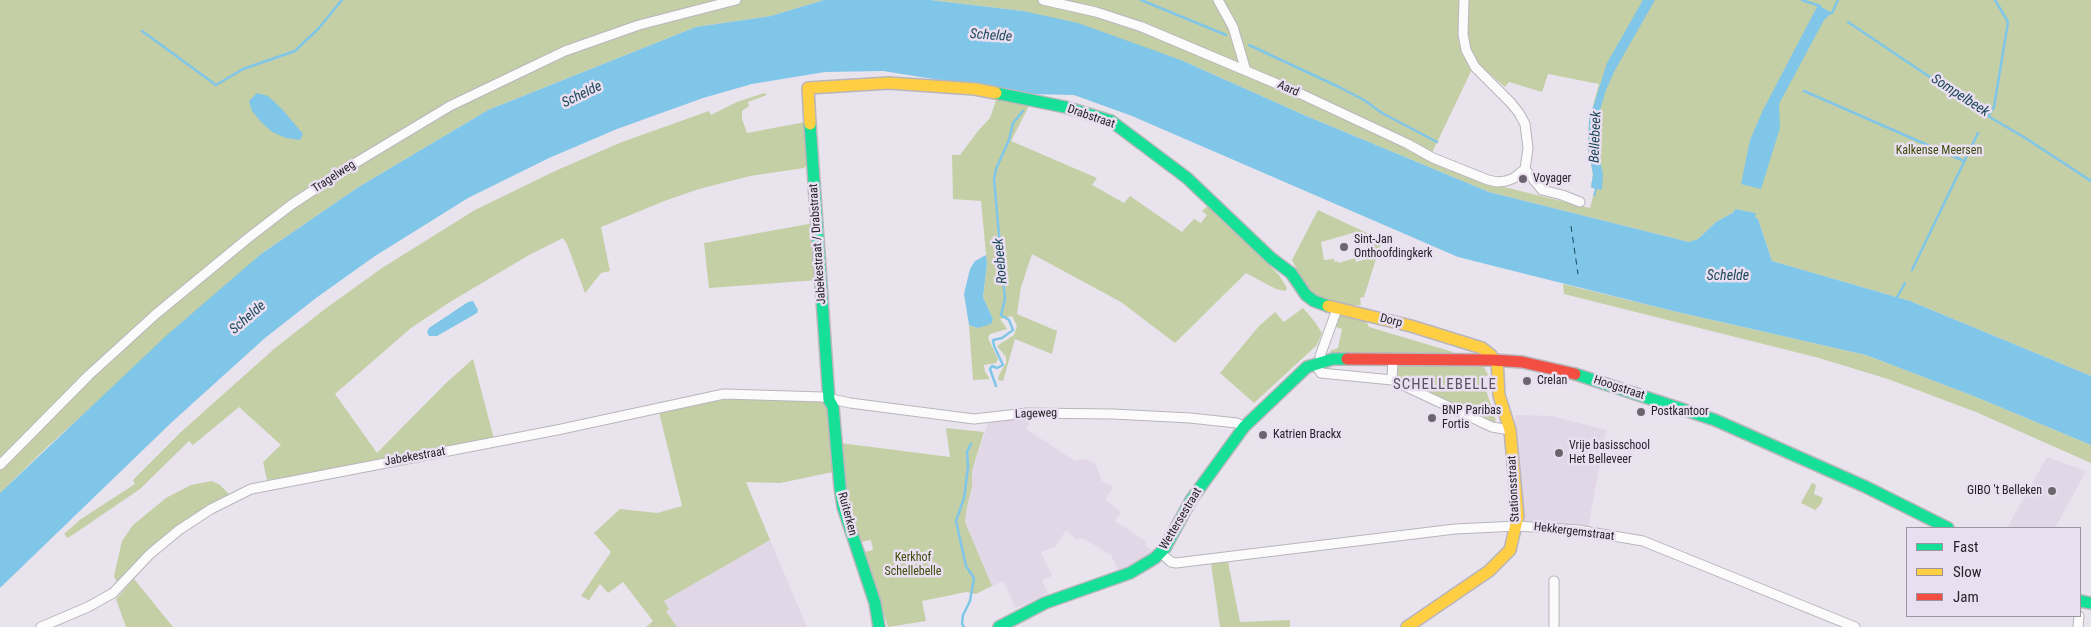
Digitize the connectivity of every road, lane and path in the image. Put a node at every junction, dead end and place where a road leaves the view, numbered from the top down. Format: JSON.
{"nodes":[{"id":1,"x":736,"y":0,"type":"edge"},
{"id":2,"x":1043,"y":0,"type":"edge"},
{"id":3,"x":1218,"y":0,"type":"edge"},
{"id":4,"x":1464,"y":0,"type":"edge"},
{"id":5,"x":1246,"y":71,"type":"junction"},
{"id":6,"x":808,"y":88,"type":"joint"},
{"id":7,"x":1525,"y":169,"type":"junction"},
{"id":8,"x":1580,"y":202,"type":"dead end"},
{"id":9,"x":1337,"y":309,"type":"junction"},
{"id":10,"x":1393,"y":359,"type":"junction"},
{"id":11,"x":1494,"y":360,"type":"junction"},
{"id":12,"x":1318,"y":362,"type":"junction"},
{"id":13,"x":1298,"y":374,"type":"joint"},
{"id":14,"x":1392,"y":380,"type":"junction"},
{"id":15,"x":829,"y":400,"type":"junction"},
{"id":16,"x":1244,"y":427,"type":"junction"},
{"id":17,"x":1510,"y":430,"type":"junction"},
{"id":18,"x":0,"y":465,"type":"edge"},
{"id":19,"x":1516,"y":526,"type":"junction"},
{"id":20,"x":1946,"y":527,"type":"edge"},
{"id":21,"x":1161,"y":553,"type":"junction"},
{"id":22,"x":1554,"y":581,"type":"dead end"},
{"id":23,"x":41,"y":627,"type":"edge"},
{"id":24,"x":879,"y":627,"type":"edge"},
{"id":25,"x":999,"y":627,"type":"edge"},
{"id":26,"x":1407,"y":627,"type":"edge"},
{"id":27,"x":1554,"y":627,"type":"edge"},
{"id":28,"x":1855,"y":627,"type":"edge"}],
"edges":[{"from":1,"to":18,"type":"street","name":"Tragelweg"},
{"from":2,"to":5,"type":"street","name":"Aard"},
{"from":3,"to":5,"type":"street"},
{"from":4,"to":7,"type":"street"},
{"from":5,"to":7,"type":"street","name":"Aard"},
{"from":6,"to":9,"type":"street","name":"Drabstraat"},
{"from":6,"to":15,"type":"street","name":"Jabekestraat / Drabstraat"},
{"from":7,"to":8,"type":"street"},
{"from":9,"to":11,"type":"street","name":"Dorp"},
{"from":9,"to":12,"type":"street"},
{"from":10,"to":11,"type":"street","name":"Hoogstraat"},
{"from":10,"to":12,"type":"street","name":"Hoogstraat"},
{"from":10,"to":14,"type":"street"},
{"from":11,"to":17,"type":"street","name":"Stationsstraat"},
{"from":11,"to":20,"type":"street","name":"Hoogstraat"},
{"from":12,"to":13,"type":"street","name":"Hoogstraat"},
{"from":12,"to":14,"type":"street"},
{"from":13,"to":16,"type":"street","name":"Wettersestraat"},
{"from":14,"to":17,"type":"street"},
{"from":15,"to":16,"type":"street","name":"Lageweg"},
{"from":15,"to":23,"type":"street","name":"Jabekestraat"},
{"from":15,"to":24,"type":"street","name":"Ruiterken"},
{"from":16,"to":21,"type":"street","name":"Wettersestraat"},
{"from":17,"to":19,"type":"street","name":"Stationsstraat"},
{"from":19,"to":21,"type":"street","name":"Hekkergemstraat"},
{"from":19,"to":26,"type":"street","name":"Stationsstraat"},
{"from":19,"to":28,"type":"street","name":"Hekkergemstraat"},
{"from":21,"to":25,"type":"street","name":"Wettersestraat"},
{"from":22,"to":27,"type":"street"}]}
